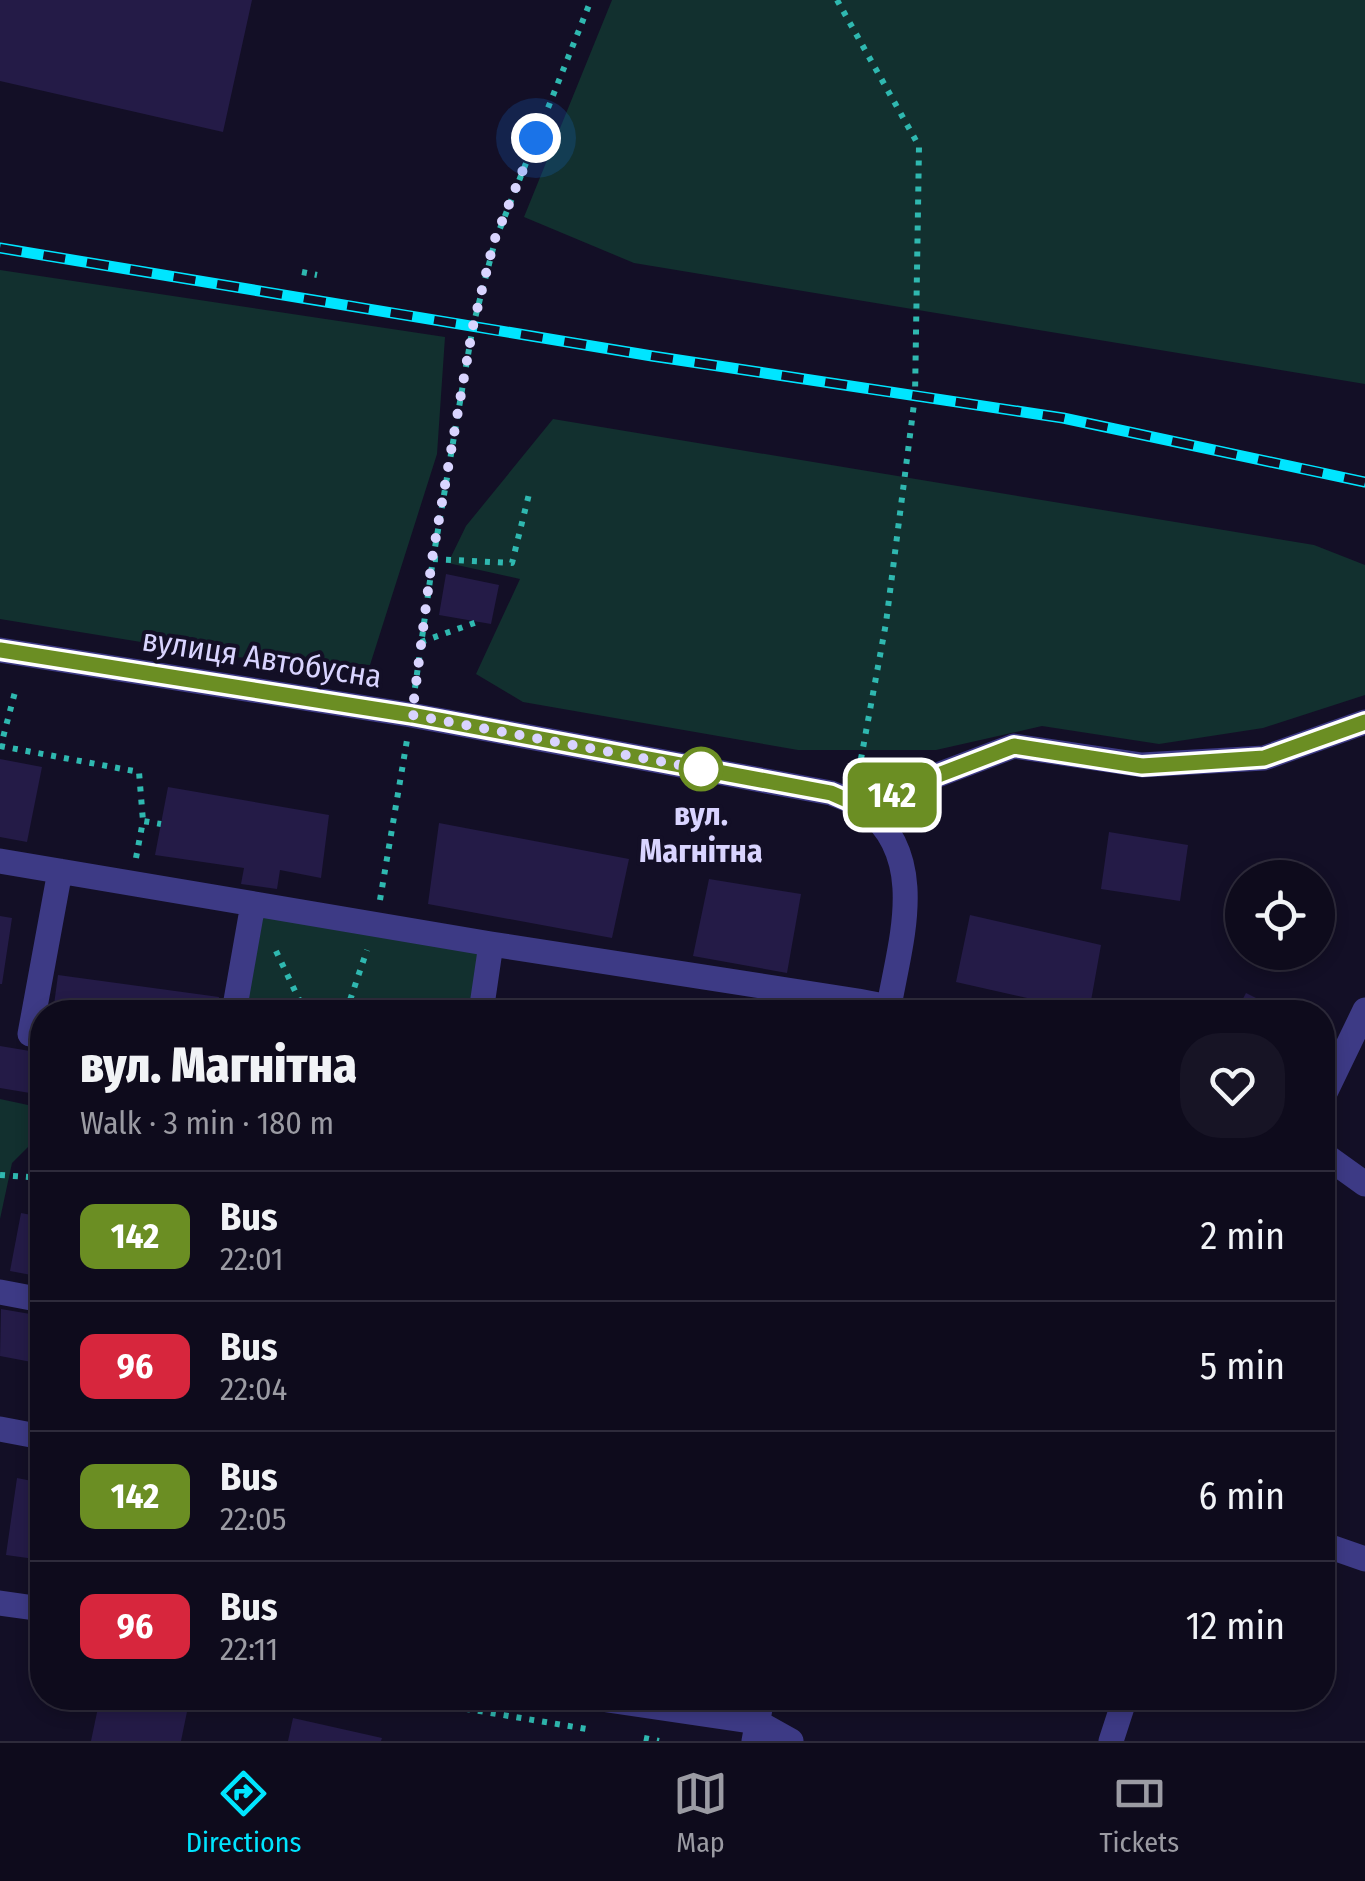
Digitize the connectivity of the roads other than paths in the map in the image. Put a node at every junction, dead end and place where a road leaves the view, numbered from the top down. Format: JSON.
{"nodes":[{"id":1,"x":0,"y":650,"type":"edge"},
{"id":2,"x":1365,"y":722,"type":"edge"},
{"id":3,"x":865,"y":808,"type":"junction"},
{"id":4,"x":0,"y":860,"type":"edge"},
{"id":5,"x":60,"y":871,"type":"junction"},
{"id":6,"x":253,"y":904,"type":"junction"},
{"id":7,"x":491,"y":944,"type":"junction"},
{"id":8,"x":36,"y":1000,"type":"edge"},
{"id":9,"x":236,"y":1000,"type":"edge"},
{"id":10,"x":483,"y":1000,"type":"edge"},
{"id":11,"x":829,"y":1000,"type":"edge"},
{"id":12,"x":891,"y":1000,"type":"edge"},
{"id":13,"x":1365,"y":1010,"type":"edge"},
{"id":14,"x":1335,"y":1072,"type":"edge"},
{"id":15,"x":1335,"y":1162,"type":"edge"},
{"id":16,"x":1365,"y":1184,"type":"edge"},
{"id":17,"x":0,"y":1292,"type":"edge"},
{"id":18,"x":30,"y":1298,"type":"edge"},
{"id":19,"x":0,"y":1429,"type":"edge"},
{"id":20,"x":30,"y":1435,"type":"edge"},
{"id":21,"x":1335,"y":1549,"type":"edge"},
{"id":22,"x":1365,"y":1560,"type":"edge"},
{"id":23,"x":0,"y":1603,"type":"edge"},
{"id":24,"x":30,"y":1608,"type":"edge"},
{"id":25,"x":683,"y":1710,"type":"edge"},
{"id":26,"x":1121,"y":1710,"type":"edge"},
{"id":27,"x":757,"y":1720,"type":"edge"},
{"id":28,"x":792,"y":1741,"type":"edge"},
{"id":29,"x":1110,"y":1741,"type":"edge"}],
"edges":[{"from":1,"to":3,"type":"street","name":"вулиця Автобусна"},
{"from":2,"to":3,"type":"street"},
{"from":3,"to":12,"type":"street","name":"вулиця Автобусна"},
{"from":4,"to":5,"type":"street"},
{"from":5,"to":6,"type":"street"},
{"from":5,"to":8,"type":"street"},
{"from":6,"to":7,"type":"street"},
{"from":6,"to":9,"type":"street"},
{"from":7,"to":10,"type":"street"},
{"from":7,"to":11,"type":"street"},
{"from":13,"to":14,"type":"street"},
{"from":15,"to":16,"type":"street"},
{"from":17,"to":18,"type":"street"},
{"from":19,"to":20,"type":"street"},
{"from":21,"to":22,"type":"street"},
{"from":23,"to":24,"type":"street"},
{"from":25,"to":27,"type":"street"},
{"from":26,"to":29,"type":"street"},
{"from":27,"to":28,"type":"street"}]}
